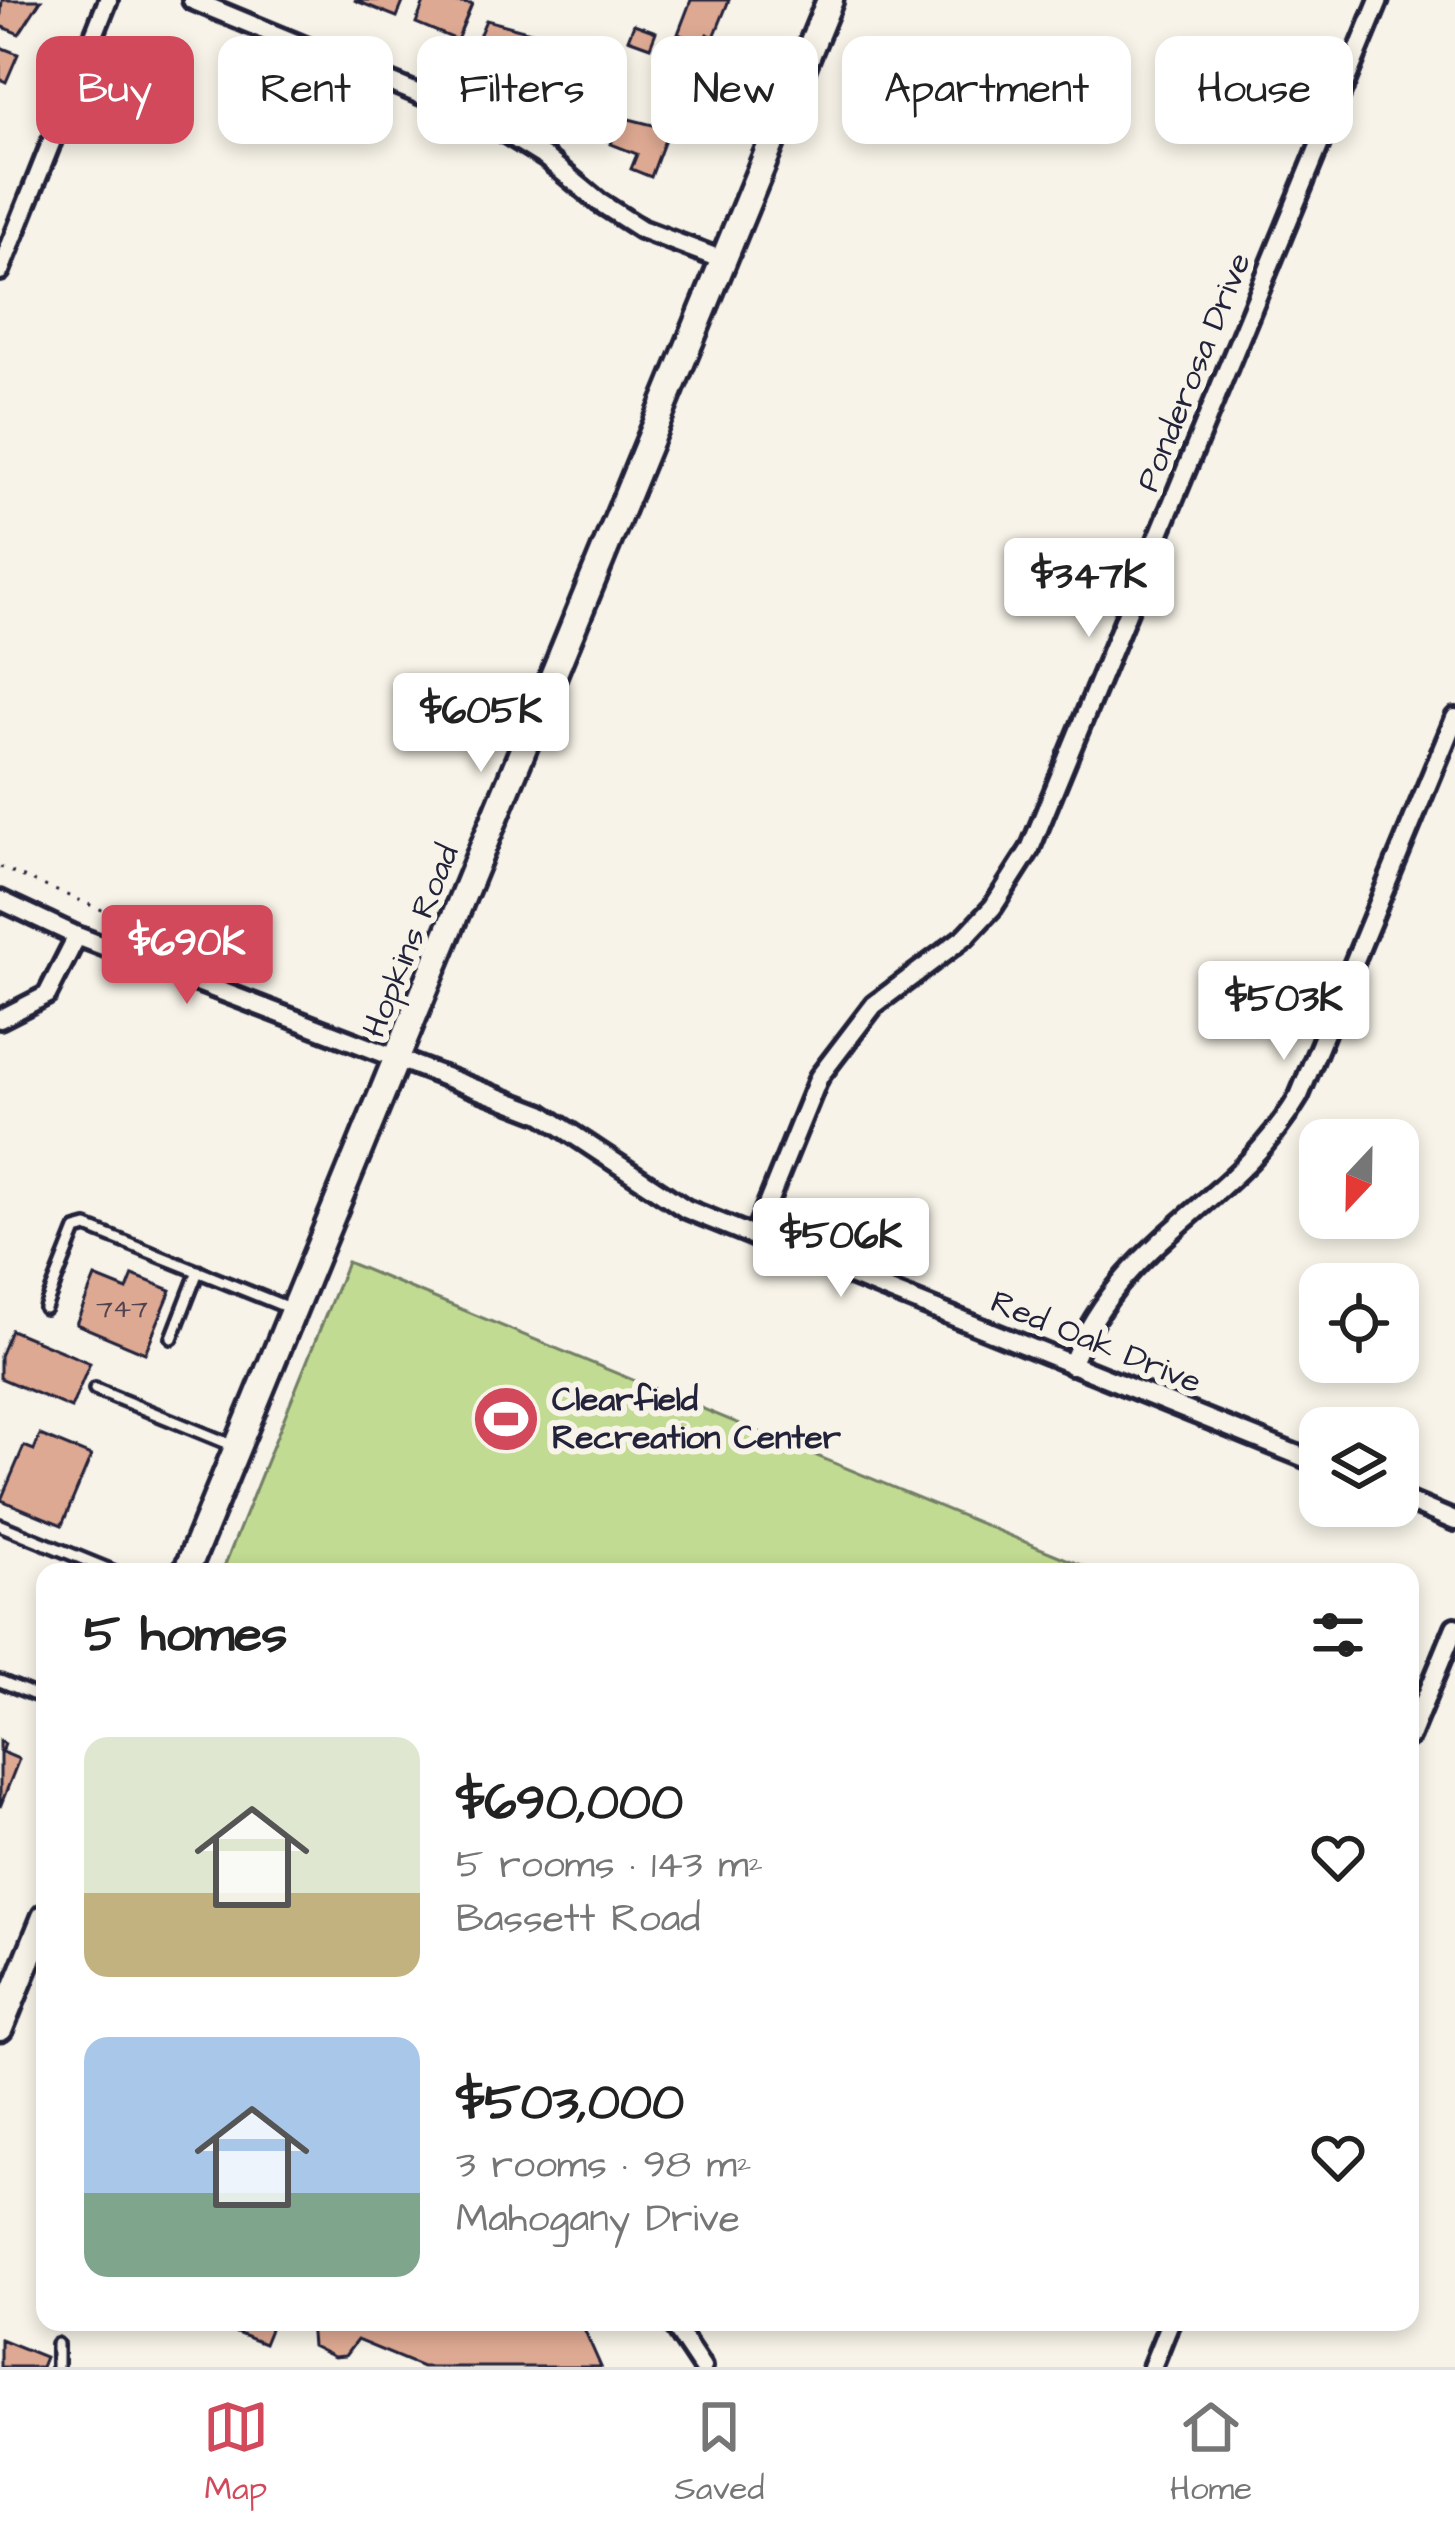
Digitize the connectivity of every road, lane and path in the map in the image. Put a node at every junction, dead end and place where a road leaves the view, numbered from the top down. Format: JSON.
{"nodes":[{"id":1,"x":108,"y":0,"type":"edge"},
{"id":2,"x":191,"y":0,"type":"edge"},
{"id":3,"x":830,"y":0,"type":"edge"},
{"id":4,"x":1379,"y":0,"type":"edge"},
{"id":5,"x":723,"y":260,"type":"junction"},
{"id":6,"x":0,"y":271,"type":"edge"},
{"id":7,"x":1455,"y":718,"type":"edge"},
{"id":8,"x":0,"y":867,"type":"edge"},
{"id":9,"x":0,"y":901,"type":"edge"},
{"id":10,"x":77,"y":936,"type":"junction"},
{"id":11,"x":190,"y":947,"type":"dead end"},
{"id":12,"x":0,"y":1019,"type":"edge"},
{"id":13,"x":398,"y":1060,"type":"junction"},
{"id":14,"x":754,"y":1237,"type":"junction"},
{"id":15,"x":198,"y":1271,"type":"junction"},
{"id":16,"x":45,"y":1308,"type":"dead end"},
{"id":17,"x":294,"y":1310,"type":"junction"},
{"id":18,"x":172,"y":1338,"type":"dead end"},
{"id":19,"x":1071,"y":1365,"type":"junction"},
{"id":20,"x":94,"y":1390,"type":"dead end"},
{"id":21,"x":237,"y":1447,"type":"junction"},
{"id":22,"x":1299,"y":1456,"type":"edge"},
{"id":23,"x":1419,"y":1506,"type":"edge"},
{"id":24,"x":1455,"y":1521,"type":"edge"},
{"id":25,"x":0,"y":1525,"type":"edge"},
{"id":26,"x":93,"y":1563,"type":"edge"},
{"id":27,"x":190,"y":1563,"type":"edge"},
{"id":28,"x":1455,"y":1627,"type":"edge"},
{"id":29,"x":0,"y":1681,"type":"edge"},
{"id":30,"x":36,"y":1695,"type":"edge"},
{"id":31,"x":1419,"y":1714,"type":"edge"},
{"id":32,"x":36,"y":1958,"type":"edge"},
{"id":33,"x":2,"y":2020,"type":"edge"},
{"id":34,"x":678,"y":2331,"type":"edge"},
{"id":35,"x":1166,"y":2331,"type":"edge"},
{"id":36,"x":57,"y":2344,"type":"dead end"},
{"id":37,"x":57,"y":2367,"type":"edge"},
{"id":38,"x":702,"y":2367,"type":"edge"},
{"id":39,"x":1152,"y":2367,"type":"edge"}],
"edges":[{"from":1,"to":6,"type":"street"},
{"from":2,"to":5,"type":"street"},
{"from":3,"to":5,"type":"street","name":"Hopkins Road"},
{"from":4,"to":14,"type":"street","name":"Ponderosa Drive"},
{"from":5,"to":13,"type":"street","name":"Hopkins Road"},
{"from":7,"to":19,"type":"street"},
{"from":8,"to":11,"type":"path"},
{"from":9,"to":10,"type":"street","name":"Red Oak Drive"},
{"from":10,"to":12,"type":"street"},
{"from":10,"to":13,"type":"street","name":"Red Oak Drive"},
{"from":13,"to":14,"type":"street","name":"Red Oak Drive"},
{"from":13,"to":17,"type":"street","name":"Hopkins Road"},
{"from":14,"to":19,"type":"street","name":"Red Oak Drive"},
{"from":15,"to":16,"type":"lane"},
{"from":15,"to":17,"type":"lane"},
{"from":15,"to":18,"type":"lane"},
{"from":17,"to":21,"type":"street","name":"Hopkins Road"},
{"from":19,"to":22,"type":"street","name":"Red Oak Drive"},
{"from":20,"to":21,"type":"lane"},
{"from":21,"to":27,"type":"street","name":"Hopkins Road"},
{"from":23,"to":24,"type":"street"},
{"from":25,"to":26,"type":"lane"},
{"from":28,"to":31,"type":"street"},
{"from":29,"to":30,"type":"lane"},
{"from":32,"to":33,"type":"street"},
{"from":34,"to":38,"type":"street"},
{"from":35,"to":39,"type":"street"},
{"from":36,"to":37,"type":"lane"}]}
